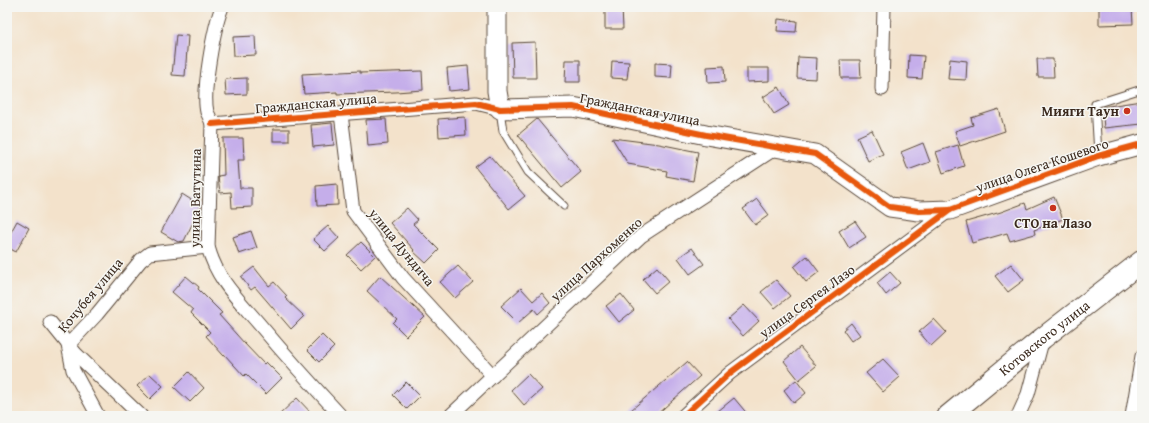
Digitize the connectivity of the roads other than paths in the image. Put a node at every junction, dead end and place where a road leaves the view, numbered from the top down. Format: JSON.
{"nodes":[{"id":1,"x":222,"y":7,"type":"edge"},
{"id":2,"x":497,"y":7,"type":"edge"},
{"id":3,"x":884,"y":7,"type":"edge"},
{"id":4,"x":882,"y":89,"type":"dead end"},
{"id":5,"x":1142,"y":89,"type":"edge"},
{"id":6,"x":500,"y":109,"type":"junction"},
{"id":7,"x":340,"y":114,"type":"junction"},
{"id":8,"x":212,"y":124,"type":"junction"},
{"id":9,"x":1142,"y":144,"type":"edge"},
{"id":10,"x":779,"y":146,"type":"junction"},
{"id":11,"x":1098,"y":156,"type":"junction"},
{"id":12,"x":564,"y":206,"type":"dead end"},
{"id":13,"x":950,"y":210,"type":"junction"},
{"id":14,"x":208,"y":247,"type":"junction"},
{"id":15,"x":1142,"y":261,"type":"edge"},
{"id":16,"x":50,"y":322,"type":"dead end"},
{"id":17,"x":1042,"y":338,"type":"junction"},
{"id":18,"x":68,"y":345,"type":"junction"},
{"id":19,"x":1142,"y":356,"type":"edge"},
{"id":20,"x":492,"y":376,"type":"junction"},
{"id":21,"x":98,"y":416,"type":"edge"},
{"id":22,"x":141,"y":416,"type":"edge"},
{"id":23,"x":341,"y":416,"type":"edge"},
{"id":24,"x":450,"y":416,"type":"edge"},
{"id":25,"x":683,"y":416,"type":"edge"},
{"id":26,"x":948,"y":416,"type":"edge"},
{"id":27,"x":1018,"y":416,"type":"edge"},
{"id":28,"x":1132,"y":416,"type":"edge"}],
"edges":[{"from":1,"to":8,"type":"street","name":"улица Ватутина"},
{"from":2,"to":6,"type":"street"},
{"from":3,"to":4,"type":"street"},
{"from":5,"to":11,"type":"lane"},
{"from":6,"to":7,"type":"street","name":"Гражданская улица"},
{"from":6,"to":10,"type":"street","name":"Гражданская улица"},
{"from":6,"to":12,"type":"lane"},
{"from":7,"to":8,"type":"street","name":"Гражданская улица"},
{"from":7,"to":20,"type":"street","name":"улица Дундича"},
{"from":8,"to":14,"type":"street","name":"улица Ватутина"},
{"from":9,"to":11,"type":"street","name":"улица Олега Кошевого"},
{"from":10,"to":13,"type":"street","name":"Гражданская улица"},
{"from":10,"to":20,"type":"street","name":"улица Пархоменко"},
{"from":11,"to":13,"type":"street","name":"улица Олега Кошевого"},
{"from":13,"to":25,"type":"street","name":"улица Сергея Лазо"},
{"from":14,"to":18,"type":"street","name":"Кочубея улица"},
{"from":14,"to":23,"type":"street","name":"улица Ватутина"},
{"from":15,"to":17,"type":"main road","name":"Котовского улица"},
{"from":16,"to":18,"type":"street"},
{"from":17,"to":26,"type":"main road","name":"Котовского улица"},
{"from":17,"to":27,"type":"street"},
{"from":18,"to":21,"type":"street","name":"Кочубея улица"},
{"from":18,"to":22,"type":"street"},
{"from":19,"to":28,"type":"street"},
{"from":20,"to":24,"type":"street","name":"улица Пархоменко"}]}
